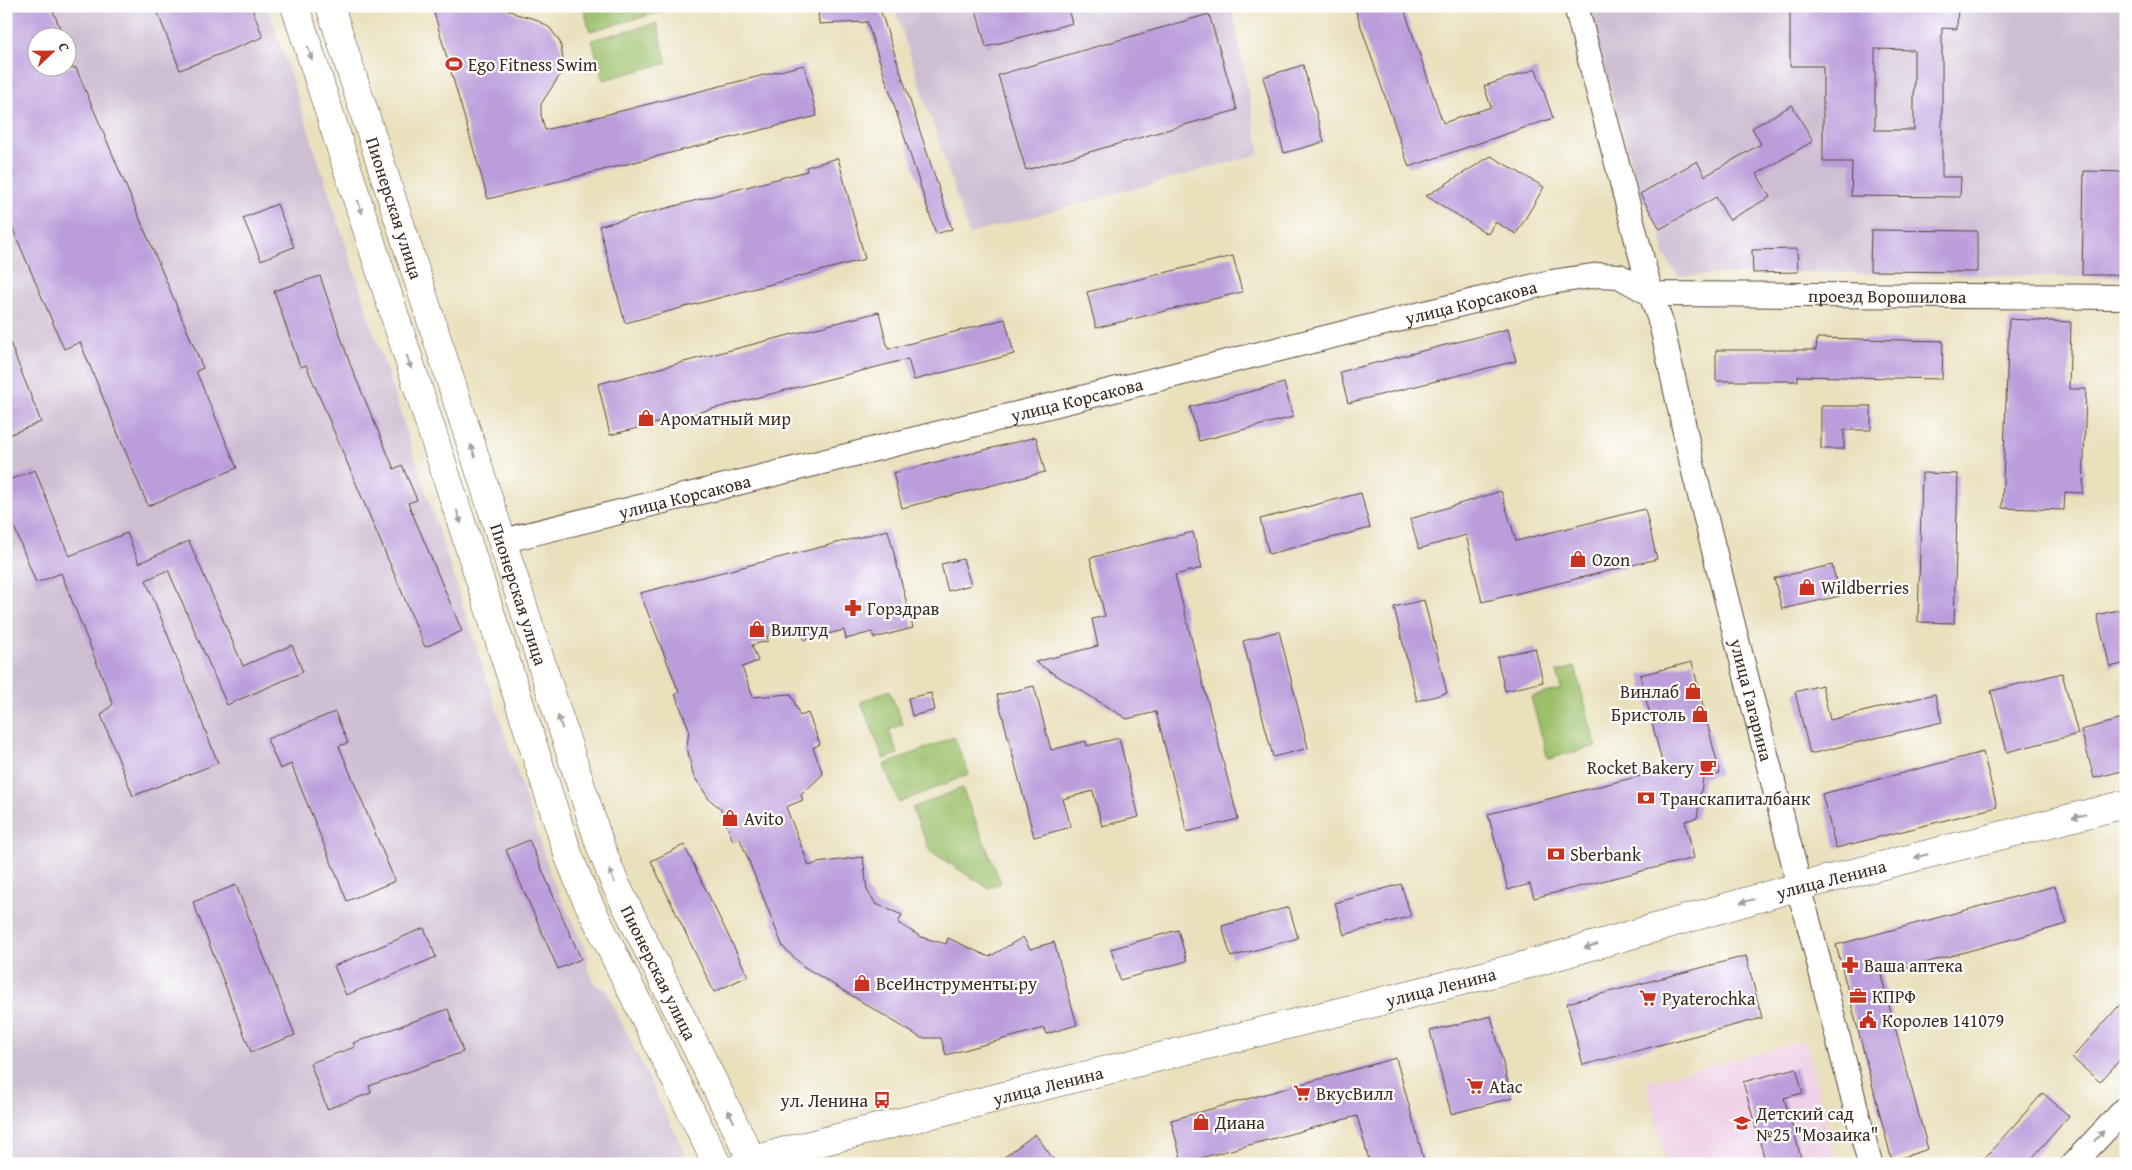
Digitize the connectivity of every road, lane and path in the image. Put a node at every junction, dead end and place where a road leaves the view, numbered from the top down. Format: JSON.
{"nodes":[{"id":1,"x":295,"y":6,"type":"edge"},
{"id":2,"x":330,"y":6,"type":"edge"},
{"id":3,"x":1576,"y":6,"type":"edge"},
{"id":4,"x":1651,"y":294,"type":"junction"},
{"id":5,"x":2126,"y":297,"type":"edge"},
{"id":6,"x":502,"y":541,"type":"junction"},
{"id":7,"x":2126,"y":804,"type":"edge"},
{"id":8,"x":1798,"y":887,"type":"junction"},
{"id":9,"x":2126,"y":1108,"type":"edge"},
{"id":10,"x":750,"y":1162,"type":"edge"},
{"id":11,"x":718,"y":1164,"type":"edge"},
{"id":12,"x":1870,"y":1164,"type":"edge"},
{"id":13,"x":2073,"y":1164,"type":"edge"}],
"edges":[{"from":1,"to":11,"type":"main road","name":"Пионерская улица","one_way":true},
{"from":6,"to":2,"type":"main road","name":"Пионерская улица","one_way":true},
{"from":3,"to":4,"type":"street","name":"улица Гагарина"},
{"from":4,"to":5,"type":"street","name":"проезд Ворошилова"},
{"from":4,"to":6,"type":"street","name":"улица Корсакова"},
{"from":4,"to":8,"type":"street","name":"улица Гагарина"},
{"from":10,"to":6,"type":"main road","name":"Пионерская улица","one_way":true},
{"from":7,"to":8,"type":"main road","name":"улица Ленина","one_way":true},
{"from":8,"to":10,"type":"main road","name":"улица Ленина","one_way":true},
{"from":8,"to":12,"type":"street","name":"улица Гагарина"},
{"from":13,"to":9,"type":"street","one_way":true}]}
